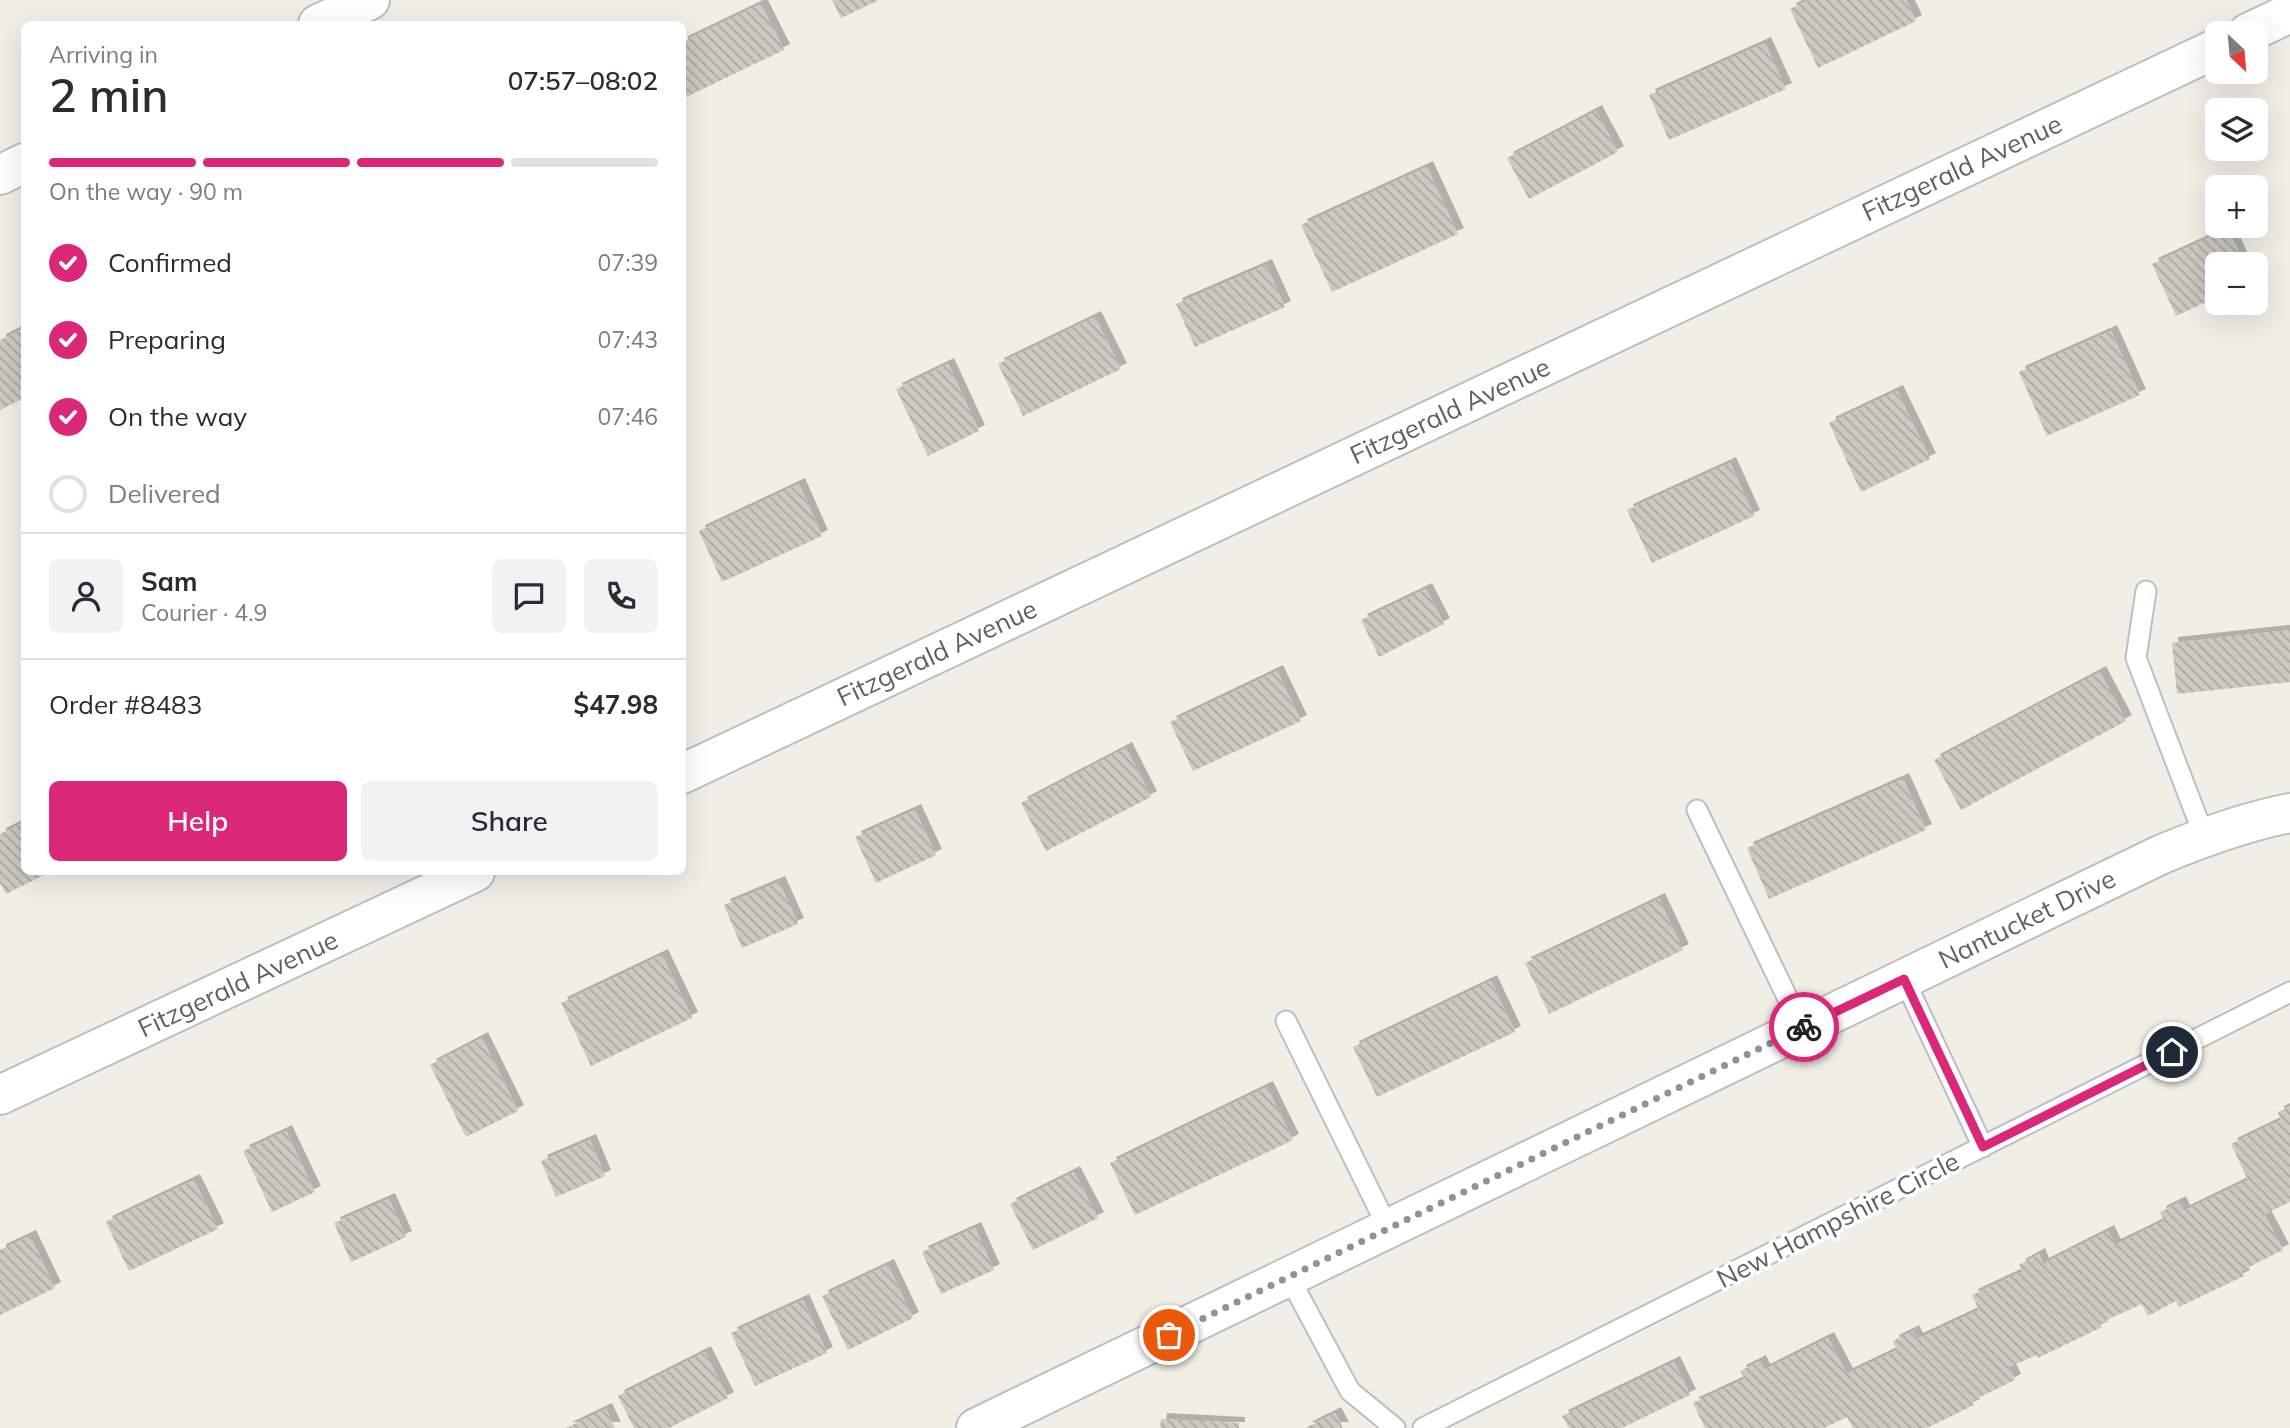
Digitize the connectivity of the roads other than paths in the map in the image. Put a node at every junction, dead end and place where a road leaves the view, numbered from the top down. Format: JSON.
{"nodes":[{"id":1,"x":370,"y":0,"type":"edge"},
{"id":2,"x":2290,"y":13,"type":"edge"},
{"id":3,"x":324,"y":21,"type":"edge"},
{"id":4,"x":2268,"y":23,"type":"edge"},
{"id":5,"x":2205,"y":54,"type":"edge"},
{"id":6,"x":21,"y":164,"type":"edge"},
{"id":7,"x":0,"y":175,"type":"edge"},
{"id":8,"x":2146,"y":591,"type":"dead end"},
{"id":9,"x":686,"y":772,"type":"edge"},
{"id":10,"x":1697,"y":810,"type":"dead end"},
{"id":11,"x":2290,"y":813,"type":"edge"},
{"id":12,"x":2203,"y":836,"type":"junction"},
{"id":13,"x":469,"y":875,"type":"edge"},
{"id":14,"x":1904,"y":979,"type":"junction"},
{"id":15,"x":2290,"y":992,"type":"edge"},
{"id":16,"x":1286,"y":1021,"type":"dead end"},
{"id":17,"x":1802,"y":1028,"type":"junction"},
{"id":18,"x":0,"y":1095,"type":"edge"},
{"id":19,"x":1983,"y":1147,"type":"junction"},
{"id":20,"x":1388,"y":1228,"type":"junction"},
{"id":21,"x":1289,"y":1277,"type":"junction"},
{"id":22,"x":976,"y":1428,"type":"edge"},
{"id":23,"x":1395,"y":1428,"type":"edge"},
{"id":24,"x":1423,"y":1428,"type":"edge"}],
"edges":[{"from":1,"to":3,"type":"street"},
{"from":2,"to":4,"type":"street"},
{"from":5,"to":9,"type":"street","name":"Fitzgerald Avenue"},
{"from":6,"to":7,"type":"street"},
{"from":8,"to":12,"type":"lane"},
{"from":10,"to":17,"type":"lane"},
{"from":11,"to":12,"type":"street","name":"Nantucket Drive"},
{"from":12,"to":14,"type":"street","name":"Nantucket Drive"},
{"from":13,"to":18,"type":"street","name":"Fitzgerald Avenue"},
{"from":14,"to":17,"type":"street","name":"Nantucket Drive"},
{"from":14,"to":19,"type":"lane"},
{"from":15,"to":19,"type":"lane","name":"New Hampshire Circle"},
{"from":16,"to":20,"type":"lane"},
{"from":17,"to":20,"type":"street","name":"Nantucket Drive"},
{"from":19,"to":24,"type":"lane","name":"New Hampshire Circle"},
{"from":20,"to":21,"type":"street","name":"Nantucket Drive"},
{"from":21,"to":22,"type":"street","name":"Nantucket Drive"},
{"from":21,"to":23,"type":"lane"}]}
